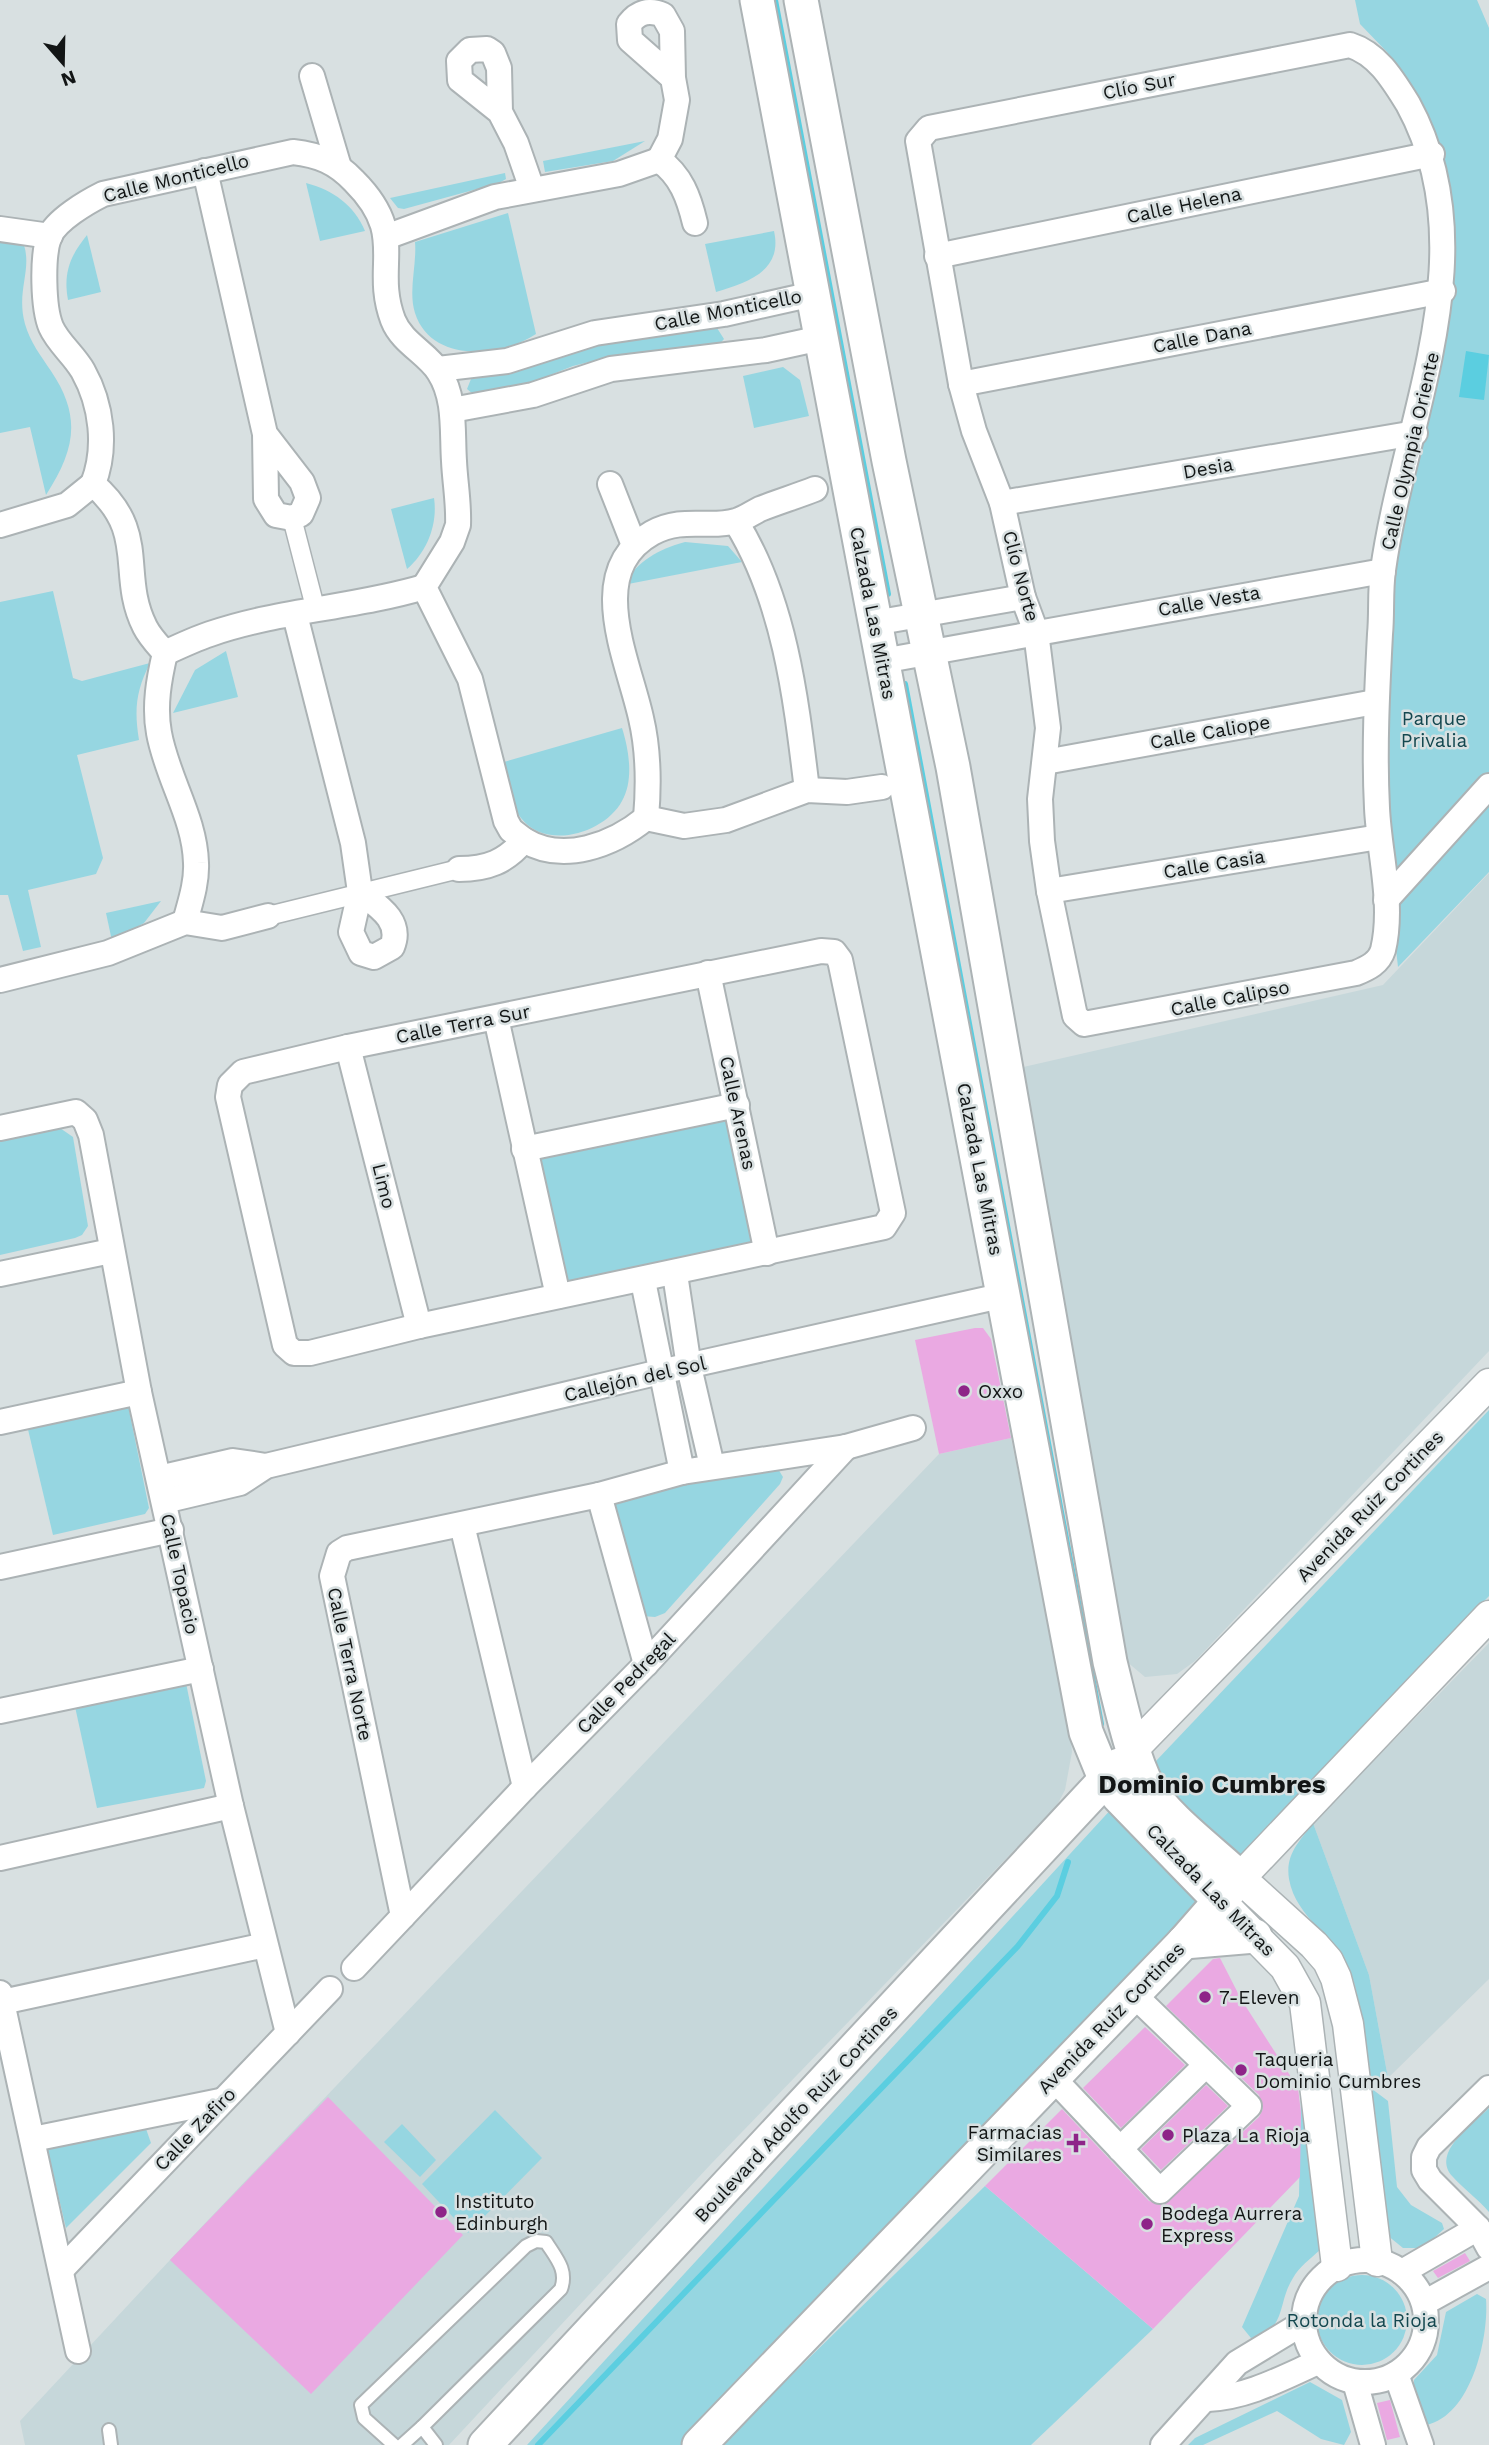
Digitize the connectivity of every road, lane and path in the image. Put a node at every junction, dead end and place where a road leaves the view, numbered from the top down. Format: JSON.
{"nodes":[{"id":1,"x":757,"y":0,"type":"edge"},
{"id":2,"x":801,"y":0,"type":"edge"},
{"id":3,"x":1362,"y":49,"type":"joint"},
{"id":4,"x":312,"y":76,"type":"dead end"},
{"id":5,"x":673,"y":78,"type":"dead end"},
{"id":6,"x":500,"y":112,"type":"dead end"},
{"id":7,"x":919,"y":136,"type":"joint"},
{"id":8,"x":1432,"y":154,"type":"junction"},
{"id":9,"x":659,"y":159,"type":"junction"},
{"id":10,"x":338,"y":164,"type":"junction"},
{"id":11,"x":205,"y":171,"type":"junction"},
{"id":12,"x":532,"y":189,"type":"junction"},
{"id":13,"x":695,"y":223,"type":"dead end"},
{"id":14,"x":0,"y":229,"type":"edge"},
{"id":15,"x":50,"y":236,"type":"junction"},
{"id":16,"x":386,"y":237,"type":"junction"},
{"id":17,"x":937,"y":256,"type":"junction"},
{"id":18,"x":1443,"y":290,"type":"junction"},
{"id":19,"x":813,"y":293,"type":"junction"},
{"id":20,"x":821,"y":338,"type":"junction"},
{"id":21,"x":961,"y":384,"type":"junction"},
{"id":22,"x":446,"y":390,"type":"junction"},
{"id":23,"x":1415,"y":433,"type":"junction"},
{"id":24,"x":265,"y":434,"type":"junction"},
{"id":25,"x":93,"y":484,"type":"junction"},
{"id":26,"x":610,"y":484,"type":"dead end"},
{"id":27,"x":815,"y":489,"type":"dead end"},
{"id":28,"x":1002,"y":503,"type":"junction"},
{"id":29,"x":292,"y":518,"type":"junction"},
{"id":30,"x":736,"y":522,"type":"junction"},
{"id":31,"x":0,"y":525,"type":"edge"},
{"id":32,"x":635,"y":545,"type":"junction"},
{"id":33,"x":1383,"y":571,"type":"junction"},
{"id":34,"x":424,"y":587,"type":"junction"},
{"id":35,"x":1023,"y":597,"type":"junction"},
{"id":36,"x":306,"y":613,"type":"junction"},
{"id":37,"x":923,"y":614,"type":"junction"},
{"id":38,"x":874,"y":623,"type":"junction"},
{"id":39,"x":1036,"y":632,"type":"junction"},
{"id":40,"x":929,"y":651,"type":"junction"},
{"id":41,"x":165,"y":653,"type":"junction"},
{"id":42,"x":881,"y":661,"type":"junction"},
{"id":43,"x":1375,"y":702,"type":"junction"},
{"id":44,"x":1045,"y":762,"type":"junction"},
{"id":45,"x":1489,"y":786,"type":"edge"},
{"id":46,"x":882,"y":787,"type":"dead end"},
{"id":47,"x":807,"y":790,"type":"junction"},
{"id":48,"x":646,"y":818,"type":"junction"},
{"id":49,"x":1379,"y":837,"type":"junction"},
{"id":50,"x":524,"y":840,"type":"junction"},
{"id":51,"x":459,"y":869,"type":"joint"},
{"id":52,"x":1049,"y":891,"type":"junction"},
{"id":53,"x":360,"y":892,"type":"junction"},
{"id":54,"x":1386,"y":900,"type":"junction"},
{"id":55,"x":268,"y":916,"type":"joint"},
{"id":56,"x":185,"y":922,"type":"junction"},
{"id":57,"x":1378,"y":960,"type":"joint"},
{"id":58,"x":708,"y":973,"type":"junction"},
{"id":59,"x":0,"y":980,"type":"edge"},
{"id":60,"x":496,"y":1017,"type":"junction"},
{"id":61,"x":1080,"y":1023,"type":"joint"},
{"id":62,"x":348,"y":1047,"type":"junction"},
{"id":63,"x":737,"y":1105,"type":"junction"},
{"id":64,"x":0,"y":1128,"type":"edge"},
{"id":65,"x":524,"y":1149,"type":"junction"},
{"id":66,"x":111,"y":1251,"type":"junction"},
{"id":67,"x":767,"y":1253,"type":"junction"},
{"id":68,"x":0,"y":1274,"type":"edge"},
{"id":69,"x":675,"y":1274,"type":"junction"},
{"id":70,"x":643,"y":1281,"type":"junction"},
{"id":71,"x":1005,"y":1295,"type":"junction"},
{"id":72,"x":558,"y":1296,"type":"junction"},
{"id":73,"x":419,"y":1326,"type":"junction"},
{"id":74,"x":689,"y":1367,"type":"junction"},
{"id":75,"x":660,"y":1372,"type":"junction"},
{"id":76,"x":1489,"y":1384,"type":"edge"},
{"id":77,"x":139,"y":1392,"type":"junction"},
{"id":78,"x":0,"y":1422,"type":"edge"},
{"id":79,"x":913,"y":1428,"type":"dead end"},
{"id":80,"x":846,"y":1447,"type":"junction"},
{"id":81,"x":712,"y":1466,"type":"junction"},
{"id":82,"x":682,"y":1472,"type":"junction"},
{"id":83,"x":162,"y":1489,"type":"junction"},
{"id":84,"x":599,"y":1495,"type":"junction"},
{"id":85,"x":462,"y":1525,"type":"junction"},
{"id":86,"x":171,"y":1530,"type":"junction"},
{"id":87,"x":0,"y":1567,"type":"edge"},
{"id":88,"x":1489,"y":1616,"type":"edge"},
{"id":89,"x":646,"y":1664,"type":"junction"},
{"id":90,"x":201,"y":1669,"type":"junction"},
{"id":91,"x":0,"y":1712,"type":"edge"},
{"id":92,"x":1135,"y":1747,"type":"junction"},
{"id":93,"x":1106,"y":1780,"type":"junction"},
{"id":94,"x":525,"y":1787,"type":"junction"},
{"id":95,"x":231,"y":1806,"type":"junction"},
{"id":96,"x":1280,"y":1833,"type":"junction"},
{"id":97,"x":0,"y":1858,"type":"edge"},
{"id":98,"x":1231,"y":1890,"type":"junction"},
{"id":99,"x":1274,"y":1908,"type":"junction"},
{"id":100,"x":403,"y":1916,"type":"junction"},
{"id":101,"x":1297,"y":1928,"type":"junction"},
{"id":102,"x":1184,"y":1942,"type":"junction"},
{"id":103,"x":1264,"y":1944,"type":"junction"},
{"id":104,"x":265,"y":1945,"type":"junction"},
{"id":105,"x":354,"y":1968,"type":"dead end"},
{"id":106,"x":330,"y":1989,"type":"dead end"},
{"id":107,"x":1133,"y":1994,"type":"junction"},
{"id":108,"x":1,"y":1998,"type":"edge"},
{"id":109,"x":288,"y":2033,"type":"junction"},
{"id":110,"x":1351,"y":2049,"type":"junction"},
{"id":111,"x":1313,"y":2052,"type":"junction"},
{"id":112,"x":1206,"y":2065,"type":"junction"},
{"id":113,"x":1053,"y":2078,"type":"junction"},
{"id":114,"x":1489,"y":2088,"type":"edge"},
{"id":115,"x":220,"y":2101,"type":"junction"},
{"id":116,"x":33,"y":2139,"type":"junction"},
{"id":117,"x":1120,"y":2149,"type":"junction"},
{"id":118,"x":1364,"y":2155,"type":"junction"},
{"id":119,"x":1325,"y":2161,"type":"junction"},
{"id":120,"x":1483,"y":2238,"type":"edge"},
{"id":121,"x":1337,"y":2266,"type":"junction"},
{"id":122,"x":1389,"y":2266,"type":"junction"},
{"id":123,"x":1489,"y":2267,"type":"edge"},
{"id":124,"x":61,"y":2270,"type":"junction"},
{"id":125,"x":1424,"y":2303,"type":"junction"},
{"id":126,"x":1303,"y":2323,"type":"junction"},
{"id":127,"x":78,"y":2351,"type":"dead end"},
{"id":128,"x":1318,"y":2362,"type":"junction"},
{"id":129,"x":1396,"y":2374,"type":"junction"},
{"id":130,"x":1355,"y":2382,"type":"junction"},
{"id":131,"x":1208,"y":2399,"type":"junction"},
{"id":132,"x":422,"y":2427,"type":"junction"},
{"id":133,"x":108,"y":2430,"type":"dead end"},
{"id":134,"x":111,"y":2445,"type":"edge"},
{"id":135,"x":394,"y":2445,"type":"edge"},
{"id":136,"x":402,"y":2445,"type":"edge"},
{"id":137,"x":436,"y":2445,"type":"edge"},
{"id":138,"x":485,"y":2445,"type":"edge"},
{"id":139,"x":699,"y":2445,"type":"edge"},
{"id":140,"x":1163,"y":2445,"type":"edge"},
{"id":141,"x":1373,"y":2445,"type":"edge"},
{"id":142,"x":1421,"y":2445,"type":"edge"}],
"edges":[{"from":1,"to":19,"type":"main road","name":"Calzada Las Mitras"},
{"from":2,"to":37,"type":"main road","name":"Calzada Las Mitras"},
{"from":3,"to":7,"type":"street","name":"Clío Sur"},
{"from":3,"to":8,"type":"street","name":"Calle Olympia Oriente"},
{"from":4,"to":10,"type":"street"},
{"from":5,"to":9,"type":"street"},
{"from":6,"to":12,"type":"street"},
{"from":7,"to":17,"type":"street","name":"Clío Norte"},
{"from":8,"to":17,"type":"street","name":"Calle Helena"},
{"from":8,"to":18,"type":"street","name":"Calle Olympia Oriente"},
{"from":9,"to":12,"type":"street"},
{"from":9,"to":13,"type":"street"},
{"from":10,"to":11,"type":"street","name":"Calle Monticello"},
{"from":10,"to":16,"type":"street","name":"Calle Monticello"},
{"from":11,"to":15,"type":"street","name":"Calle Monticello"},
{"from":11,"to":24,"type":"street"},
{"from":12,"to":16,"type":"street"},
{"from":14,"to":15,"type":"street"},
{"from":15,"to":25,"type":"street"},
{"from":16,"to":22,"type":"street","name":"Calle Monticello"},
{"from":17,"to":21,"type":"street","name":"Clío Norte"},
{"from":18,"to":21,"type":"street","name":"Calle Dana"},
{"from":18,"to":23,"type":"street","name":"Calle Olympia Oriente"},
{"from":19,"to":20,"type":"main road","name":"Calzada Las Mitras"},
{"from":19,"to":22,"type":"street","name":"Calle Monticello"},
{"from":20,"to":22,"type":"street","name":"Calle Monticello"},
{"from":20,"to":38,"type":"main road","name":"Calzada Las Mitras"},
{"from":21,"to":28,"type":"street","name":"Clío Norte"},
{"from":22,"to":34,"type":"street"},
{"from":23,"to":28,"type":"street","name":"Desia"},
{"from":23,"to":33,"type":"street","name":"Calle Olympia Oriente"},
{"from":24,"to":29,"type":"street"},
{"from":24,"to":29,"type":"street"},
{"from":25,"to":31,"type":"street"},
{"from":25,"to":41,"type":"street"},
{"from":26,"to":32,"type":"street"},
{"from":27,"to":30,"type":"street"},
{"from":28,"to":35,"type":"street","name":"Clío Norte"},
{"from":29,"to":36,"type":"street"},
{"from":30,"to":32,"type":"street"},
{"from":30,"to":47,"type":"street"},
{"from":32,"to":48,"type":"street"},
{"from":33,"to":39,"type":"street","name":"Calle Vesta"},
{"from":33,"to":43,"type":"street","name":"Calle Olympia Oriente"},
{"from":34,"to":36,"type":"street"},
{"from":34,"to":50,"type":"street"},
{"from":35,"to":37,"type":"street"},
{"from":35,"to":39,"type":"street","name":"Clío Norte"},
{"from":36,"to":41,"type":"street"},
{"from":36,"to":53,"type":"street"},
{"from":37,"to":38,"type":"street"},
{"from":37,"to":40,"type":"main road","name":"Calzada Las Mitras"},
{"from":38,"to":42,"type":"main road","name":"Calzada Las Mitras"},
{"from":39,"to":40,"type":"street","name":"Calle Vesta"},
{"from":39,"to":44,"type":"street","name":"Clío Norte"},
{"from":40,"to":42,"type":"street","name":"Calle Vesta"},
{"from":40,"to":92,"type":"main road","name":"Calzada Las Mitras"},
{"from":41,"to":56,"type":"street"},
{"from":42,"to":71,"type":"main road","name":"Calzada Las Mitras"},
{"from":43,"to":44,"type":"street","name":"Calle Caliope"},
{"from":43,"to":49,"type":"street","name":"Calle Olympia Oriente"},
{"from":44,"to":52,"type":"street","name":"Clío Norte"},
{"from":45,"to":54,"type":"street"},
{"from":46,"to":47,"type":"street"},
{"from":47,"to":48,"type":"street"},
{"from":48,"to":50,"type":"street"},
{"from":49,"to":52,"type":"street","name":"Calle Casia"},
{"from":49,"to":54,"type":"street","name":"Calle Olympia Oriente"},
{"from":50,"to":51,"type":"street"},
{"from":51,"to":53,"type":"street"},
{"from":52,"to":61,"type":"street","name":"Clío Norte"},
{"from":53,"to":55,"type":"street"},
{"from":54,"to":57,"type":"street","name":"Calle Olympia Oriente"},
{"from":55,"to":56,"type":"street"},
{"from":56,"to":59,"type":"street"},
{"from":57,"to":61,"type":"street","name":"Calle Calipso"},
{"from":58,"to":60,"type":"street","name":"Calle Terra Sur"},
{"from":58,"to":63,"type":"street","name":"Calle Arenas"},
{"from":58,"to":67,"type":"street","name":"Calle Terra Sur"},
{"from":60,"to":62,"type":"street","name":"Calle Terra Sur"},
{"from":60,"to":65,"type":"street"},
{"from":62,"to":73,"type":"street","name":"Limo"},
{"from":62,"to":73,"type":"street","name":"Calle Terra Sur"},
{"from":63,"to":65,"type":"street"},
{"from":63,"to":67,"type":"street","name":"Calle Arenas"},
{"from":64,"to":66,"type":"street","name":"Calle Topacio"},
{"from":65,"to":72,"type":"street"},
{"from":66,"to":68,"type":"street"},
{"from":66,"to":77,"type":"street","name":"Calle Topacio"},
{"from":67,"to":69,"type":"street","name":"Calle Terra Sur"},
{"from":69,"to":70,"type":"street","name":"Calle Terra Sur"},
{"from":69,"to":74,"type":"street"},
{"from":70,"to":72,"type":"street","name":"Calle Terra Sur"},
{"from":70,"to":75,"type":"street"},
{"from":71,"to":74,"type":"street","name":"Callejón del Sol"},
{"from":71,"to":93,"type":"main road","name":"Calzada Las Mitras"},
{"from":72,"to":73,"type":"street","name":"Calle Terra Sur"},
{"from":74,"to":75,"type":"street","name":"Callejón del Sol"},
{"from":74,"to":81,"type":"street"},
{"from":75,"to":82,"type":"street"},
{"from":75,"to":83,"type":"street","name":"Callejón del Sol"},
{"from":76,"to":92,"type":"street","name":"Avenida Ruiz Cortines"},
{"from":77,"to":78,"type":"street"},
{"from":77,"to":83,"type":"street","name":"Calle Topacio"},
{"from":79,"to":80,"type":"street","name":"Calle Terra Norte"},
{"from":80,"to":81,"type":"street","name":"Calle Terra Norte"},
{"from":80,"to":89,"type":"street","name":"Calle Pedregal"},
{"from":81,"to":82,"type":"street","name":"Calle Terra Norte"},
{"from":82,"to":84,"type":"street","name":"Calle Terra Norte"},
{"from":83,"to":86,"type":"street","name":"Calle Topacio"},
{"from":84,"to":85,"type":"street","name":"Calle Terra Norte"},
{"from":84,"to":89,"type":"street"},
{"from":85,"to":94,"type":"street"},
{"from":85,"to":100,"type":"street","name":"Calle Terra Norte"},
{"from":86,"to":87,"type":"street"},
{"from":86,"to":90,"type":"street","name":"Calle Topacio"},
{"from":88,"to":96,"type":"street","name":"Avenida Ruiz Cortines"},
{"from":89,"to":94,"type":"street","name":"Calle Pedregal"},
{"from":90,"to":91,"type":"street"},
{"from":90,"to":95,"type":"street","name":"Calle Topacio"},
{"from":92,"to":93,"type":"main road","name":"Avenida Ruiz Cortines"},
{"from":92,"to":98,"type":"main road","name":"Calzada Las Mitras"},
{"from":93,"to":98,"type":"main road","name":"Calzada Las Mitras"},
{"from":93,"to":138,"type":"main road","name":"Boulevard Adolfo Ruiz Cortines"},
{"from":94,"to":100,"type":"street","name":"Calle Pedregal"},
{"from":95,"to":97,"type":"street"},
{"from":95,"to":104,"type":"street","name":"Calle Topacio"},
{"from":96,"to":98,"type":"street","name":"Avenida Ruiz Cortines"},
{"from":96,"to":99,"type":"street"},
{"from":98,"to":99,"type":"street","name":"Calzada Las Mitras"},
{"from":98,"to":102,"type":"main road","name":"Avenida Ruiz Cortines"},
{"from":98,"to":103,"type":"street","name":"Calzada Las Mitras"},
{"from":99,"to":101,"type":"street","name":"Calzada Las Mitras"},
{"from":100,"to":105,"type":"street","name":"Calle Pedregal"},
{"from":101,"to":103,"type":"street"},
{"from":101,"to":110,"type":"street","name":"Calzada Las Mitras"},
{"from":102,"to":103,"type":"main road"},
{"from":102,"to":107,"type":"main road","name":"Avenida Ruiz Cortines"},
{"from":103,"to":111,"type":"street","name":"Calzada Las Mitras"},
{"from":104,"to":108,"type":"street"},
{"from":104,"to":109,"type":"street","name":"Calle Topacio"},
{"from":106,"to":109,"type":"street","name":"Calle Zafiro"},
{"from":107,"to":112,"type":"street"},
{"from":107,"to":113,"type":"main road","name":"Avenida Ruiz Cortines"},
{"from":108,"to":116,"type":"street"},
{"from":109,"to":115,"type":"street","name":"Calle Zafiro"},
{"from":110,"to":111,"type":"street"},
{"from":110,"to":118,"type":"street","name":"Calzada Las Mitras"},
{"from":111,"to":119,"type":"street","name":"Calzada Las Mitras"},
{"from":112,"to":117,"type":"street"},
{"from":112,"to":117,"type":"street"},
{"from":113,"to":117,"type":"street"},
{"from":113,"to":139,"type":"main road","name":"Avenida Ruiz Cortines"},
{"from":114,"to":120,"type":"street"},
{"from":115,"to":116,"type":"street"},
{"from":115,"to":124,"type":"street","name":"Calle Zafiro"},
{"from":116,"to":124,"type":"street"},
{"from":118,"to":119,"type":"street"},
{"from":118,"to":122,"type":"street","name":"Calzada Las Mitras"},
{"from":119,"to":121,"type":"street","name":"Calzada Las Mitras"},
{"from":120,"to":122,"type":"street"},
{"from":121,"to":122,"type":"street"},
{"from":121,"to":126,"type":"street"},
{"from":122,"to":125,"type":"street"},
{"from":123,"to":125,"type":"street"},
{"from":124,"to":127,"type":"street"},
{"from":125,"to":129,"type":"street"},
{"from":126,"to":128,"type":"street"},
{"from":126,"to":131,"type":"street"},
{"from":128,"to":130,"type":"street"},
{"from":128,"to":131,"type":"street"},
{"from":129,"to":130,"type":"street"},
{"from":129,"to":142,"type":"street"},
{"from":130,"to":141,"type":"street"},
{"from":131,"to":140,"type":"street"},
{"from":132,"to":135,"type":"lane"},
{"from":132,"to":136,"type":"lane"},
{"from":132,"to":137,"type":"lane"},
{"from":133,"to":134,"type":"lane"}]}
